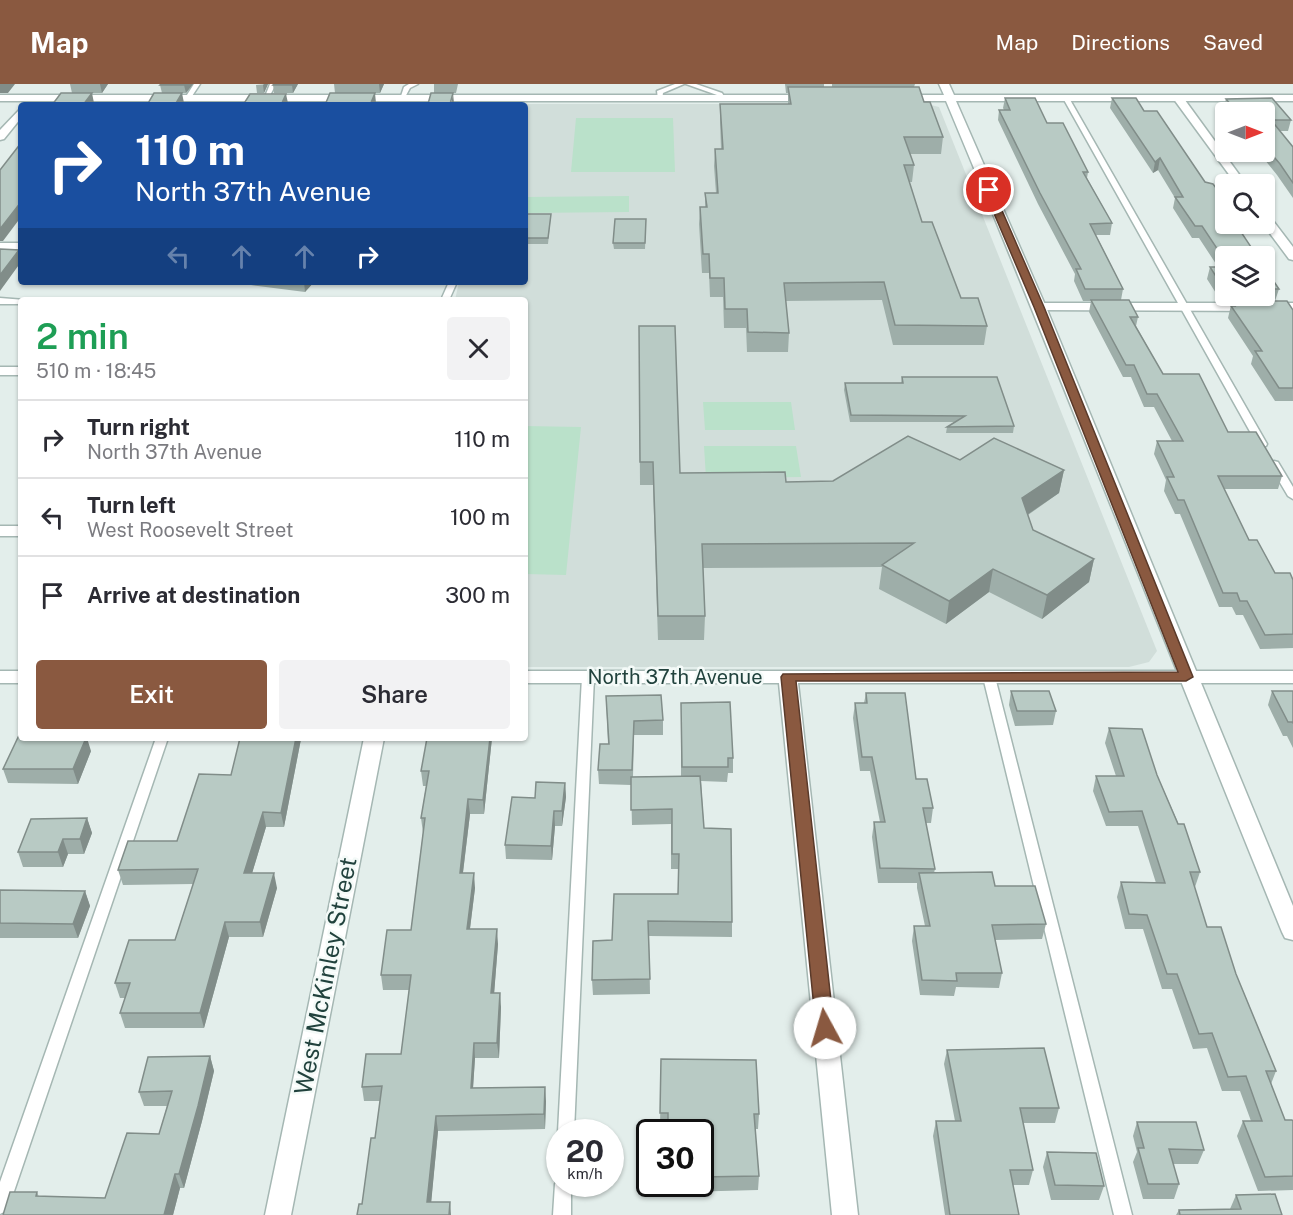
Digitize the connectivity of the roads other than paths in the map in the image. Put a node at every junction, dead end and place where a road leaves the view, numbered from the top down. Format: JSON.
{"nodes":[{"id":1,"x":197,"y":84,"type":"edge"},
{"id":2,"x":273,"y":84,"type":"edge"},
{"id":3,"x":416,"y":84,"type":"edge"},
{"id":4,"x":681,"y":84,"type":"edge"},
{"id":5,"x":688,"y":84,"type":"edge"},
{"id":6,"x":944,"y":84,"type":"edge"},
{"id":7,"x":0,"y":98,"type":"edge"},
{"id":8,"x":188,"y":98,"type":"junction"},
{"id":9,"x":266,"y":98,"type":"junction"},
{"id":10,"x":660,"y":98,"type":"junction"},
{"id":11,"x":722,"y":98,"type":"junction"},
{"id":12,"x":820,"y":98,"type":"edge"},
{"id":13,"x":889,"y":98,"type":"edge"},
{"id":14,"x":950,"y":98,"type":"junction"},
{"id":15,"x":1066,"y":98,"type":"junction"},
{"id":16,"x":1178,"y":98,"type":"junction"},
{"id":17,"x":1293,"y":98,"type":"edge"},
{"id":18,"x":29,"y":101,"type":"edge"},
{"id":19,"x":309,"y":101,"type":"edge"},
{"id":20,"x":401,"y":101,"type":"edge"},
{"id":21,"x":494,"y":101,"type":"edge"},
{"id":22,"x":128,"y":102,"type":"edge"},
{"id":23,"x":219,"y":102,"type":"edge"},
{"id":24,"x":18,"y":115,"type":"edge"},
{"id":25,"x":0,"y":137,"type":"edge"},
{"id":26,"x":1234,"y":174,"type":"edge"},
{"id":27,"x":1275,"y":232,"type":"edge"},
{"id":28,"x":0,"y":247,"type":"edge"},
{"id":29,"x":18,"y":247,"type":"edge"},
{"id":30,"x":1293,"y":256,"type":"edge"},
{"id":31,"x":0,"y":301,"type":"edge"},
{"id":32,"x":18,"y":301,"type":"edge"},
{"id":33,"x":1039,"y":307,"type":"junction"},
{"id":34,"x":1185,"y":307,"type":"junction"},
{"id":35,"x":1293,"y":307,"type":"edge"},
{"id":36,"x":0,"y":371,"type":"edge"},
{"id":37,"x":18,"y":371,"type":"edge"},
{"id":38,"x":1293,"y":496,"type":"edge"},
{"id":39,"x":0,"y":531,"type":"edge"},
{"id":40,"x":18,"y":531,"type":"edge"},
{"id":41,"x":0,"y":677,"type":"edge"},
{"id":42,"x":18,"y":677,"type":"edge"},
{"id":43,"x":528,"y":677,"type":"edge"},
{"id":44,"x":588,"y":677,"type":"junction"},
{"id":45,"x":788,"y":677,"type":"junction"},
{"id":46,"x":989,"y":677,"type":"junction"},
{"id":47,"x":1186,"y":677,"type":"junction"},
{"id":48,"x":1293,"y":677,"type":"edge"},
{"id":49,"x":161,"y":741,"type":"edge"},
{"id":50,"x":373,"y":741,"type":"edge"},
{"id":51,"x":1293,"y":932,"type":"edge"},
{"id":52,"x":567,"y":1119,"type":"edge"},
{"id":53,"x":563,"y":1197,"type":"edge"},
{"id":54,"x":0,"y":1206,"type":"edge"},
{"id":55,"x":278,"y":1215,"type":"edge"},
{"id":56,"x":562,"y":1215,"type":"edge"},
{"id":57,"x":845,"y":1215,"type":"edge"},
{"id":58,"x":1123,"y":1215,"type":"edge"}],
"edges":[{"from":1,"to":8,"type":"lane"},
{"from":2,"to":9,"type":"lane"},
{"from":3,"to":20,"type":"lane"},
{"from":4,"to":10,"type":"lane"},
{"from":5,"to":11,"type":"lane"},
{"from":6,"to":14,"type":"street"},
{"from":7,"to":18,"type":"street"},
{"from":8,"to":22,"type":"street"},
{"from":8,"to":23,"type":"street"},
{"from":9,"to":19,"type":"street"},
{"from":9,"to":23,"type":"street"},
{"from":10,"to":11,"type":"street"},
{"from":10,"to":21,"type":"street"},
{"from":11,"to":12,"type":"street"},
{"from":13,"to":14,"type":"street"},
{"from":14,"to":15,"type":"street"},
{"from":14,"to":33,"type":"street"},
{"from":15,"to":16,"type":"street"},
{"from":15,"to":34,"type":"lane"},
{"from":16,"to":17,"type":"street"},
{"from":16,"to":26,"type":"street"},
{"from":18,"to":22,"type":"street"},
{"from":19,"to":20,"type":"street"},
{"from":20,"to":21,"type":"street"},
{"from":24,"to":25,"type":"street"},
{"from":27,"to":30,"type":"street"},
{"from":28,"to":29,"type":"street"},
{"from":31,"to":32,"type":"lane"},
{"from":33,"to":34,"type":"street"},
{"from":33,"to":47,"type":"street"},
{"from":34,"to":35,"type":"street"},
{"from":34,"to":38,"type":"lane"},
{"from":36,"to":37,"type":"street"},
{"from":39,"to":40,"type":"street"},
{"from":41,"to":42,"type":"street"},
{"from":43,"to":44,"type":"street","name":"North 37th Avenue"},
{"from":44,"to":45,"type":"street","name":"North 37th Avenue"},
{"from":44,"to":52,"type":"lane"},
{"from":45,"to":46,"type":"street","name":"North 37th Avenue"},
{"from":45,"to":57,"type":"street"},
{"from":46,"to":47,"type":"street","name":"North 37th Avenue"},
{"from":46,"to":58,"type":"lane"},
{"from":47,"to":48,"type":"street","name":"North 37th Avenue"},
{"from":47,"to":51,"type":"street"},
{"from":49,"to":54,"type":"lane"},
{"from":50,"to":55,"type":"street","name":"West McKinley Street"},
{"from":53,"to":56,"type":"lane"}]}
